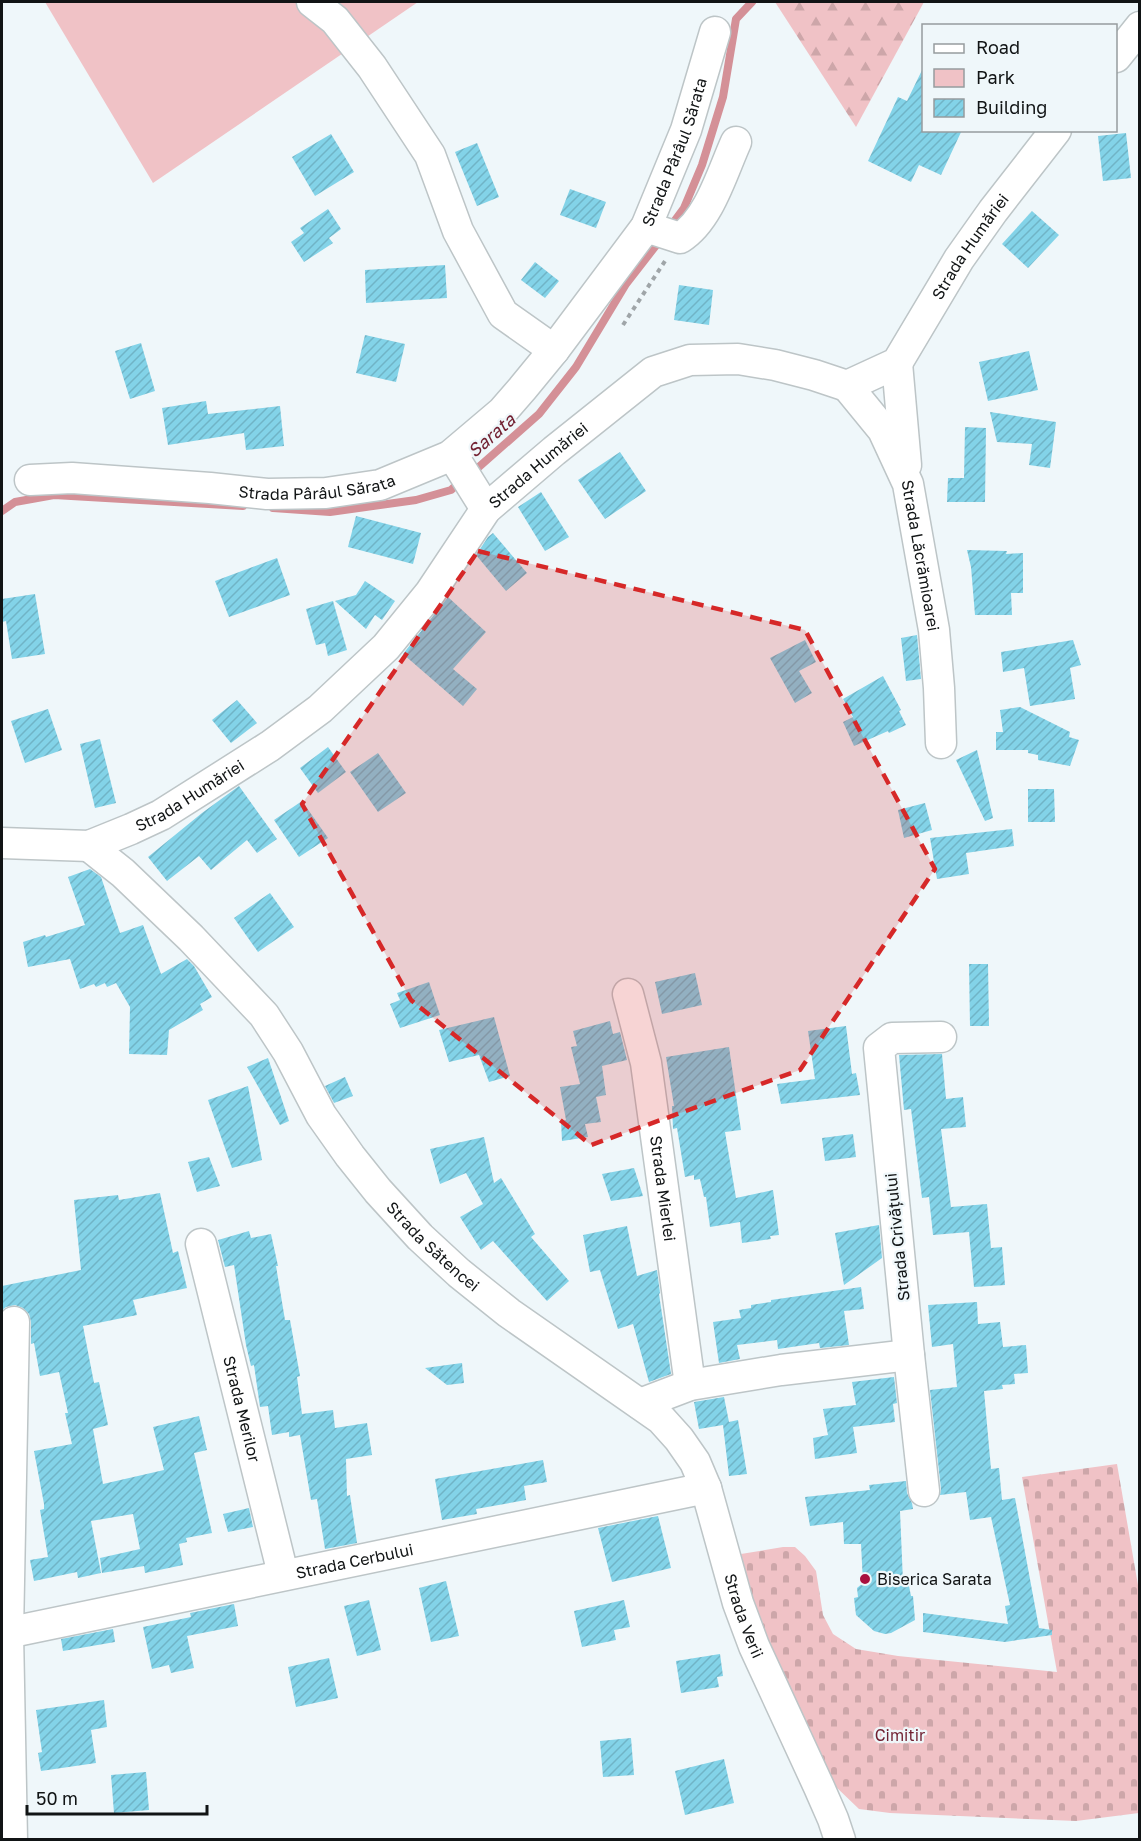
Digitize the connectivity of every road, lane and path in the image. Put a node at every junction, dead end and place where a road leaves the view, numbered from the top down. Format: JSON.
{"nodes":[{"id":1,"x":312,"y":2,"type":"edge"},
{"id":2,"x":715,"y":32,"type":"dead end"},
{"id":3,"x":1054,"y":132,"type":"edge"},
{"id":4,"x":736,"y":142,"type":"dead end"},
{"id":5,"x":664,"y":233,"type":"junction"},
{"id":6,"x":623,"y":325,"type":"dead end"},
{"id":7,"x":554,"y":350,"type":"junction"},
{"id":8,"x":897,"y":363,"type":"junction"},
{"id":9,"x":847,"y":386,"type":"junction"},
{"id":10,"x":454,"y":460,"type":"junction"},
{"id":11,"x":30,"y":480,"type":"dead end"},
{"id":12,"x":908,"y":484,"type":"junction"},
{"id":13,"x":486,"y":509,"type":"junction"},
{"id":14,"x":941,"y":743,"type":"dead end"},
{"id":15,"x":2,"y":843,"type":"edge"},
{"id":16,"x":89,"y":846,"type":"junction"},
{"id":17,"x":628,"y":994,"type":"dead end"},
{"id":18,"x":941,"y":1037,"type":"dead end"},
{"id":19,"x":201,"y":1244,"type":"dead end"},
{"id":20,"x":14,"y":1322,"type":"dead end"},
{"id":21,"x":909,"y":1355,"type":"junction"},
{"id":22,"x":690,"y":1385,"type":"junction"},
{"id":23,"x":640,"y":1404,"type":"junction"},
{"id":24,"x":706,"y":1488,"type":"junction"},
{"id":25,"x":924,"y":1491,"type":"dead end"},
{"id":26,"x":283,"y":1574,"type":"junction"},
{"id":27,"x":5,"y":1633,"type":"edge"},
{"id":28,"x":12,"y":1839,"type":"edge"},
{"id":29,"x":840,"y":1839,"type":"edge"}],
"edges":[{"from":1,"to":7,"type":"street"},
{"from":2,"to":5,"type":"street","name":"Strada Pârâul Sărata"},
{"from":3,"to":8,"type":"street","name":"Strada Humăriei"},
{"from":4,"to":5,"type":"street"},
{"from":5,"to":6,"type":"path"},
{"from":5,"to":7,"type":"street","name":"Strada Pârâul Sărata"},
{"from":7,"to":10,"type":"street","name":"Strada Pârâul Sărata"},
{"from":8,"to":9,"type":"street"},
{"from":8,"to":12,"type":"street"},
{"from":9,"to":12,"type":"street","name":"Strada Lăcrămioarei"},
{"from":9,"to":13,"type":"street","name":"Strada Humăriei"},
{"from":10,"to":11,"type":"street","name":"Strada Pârâul Sărata"},
{"from":10,"to":13,"type":"street"},
{"from":12,"to":14,"type":"street","name":"Strada Lăcrămioarei"},
{"from":13,"to":16,"type":"street","name":"Strada Humăriei"},
{"from":15,"to":16,"type":"street","name":"Strada Humăriei"},
{"from":16,"to":23,"type":"street","name":"Strada Sătencei"},
{"from":17,"to":22,"type":"street","name":"Strada Mierlei"},
{"from":18,"to":21,"type":"street","name":"Strada Crivățului"},
{"from":19,"to":26,"type":"street","name":"Strada Merilor"},
{"from":20,"to":27,"type":"street"},
{"from":21,"to":22,"type":"street"},
{"from":21,"to":25,"type":"street","name":"Strada Crivățului"},
{"from":22,"to":23,"type":"street"},
{"from":23,"to":24,"type":"street","name":"Strada Verii"},
{"from":24,"to":26,"type":"street","name":"Strada Cerbului"},
{"from":24,"to":29,"type":"street","name":"Strada Verii"},
{"from":26,"to":27,"type":"street","name":"Strada Cerbului"},
{"from":27,"to":28,"type":"street"}]}
